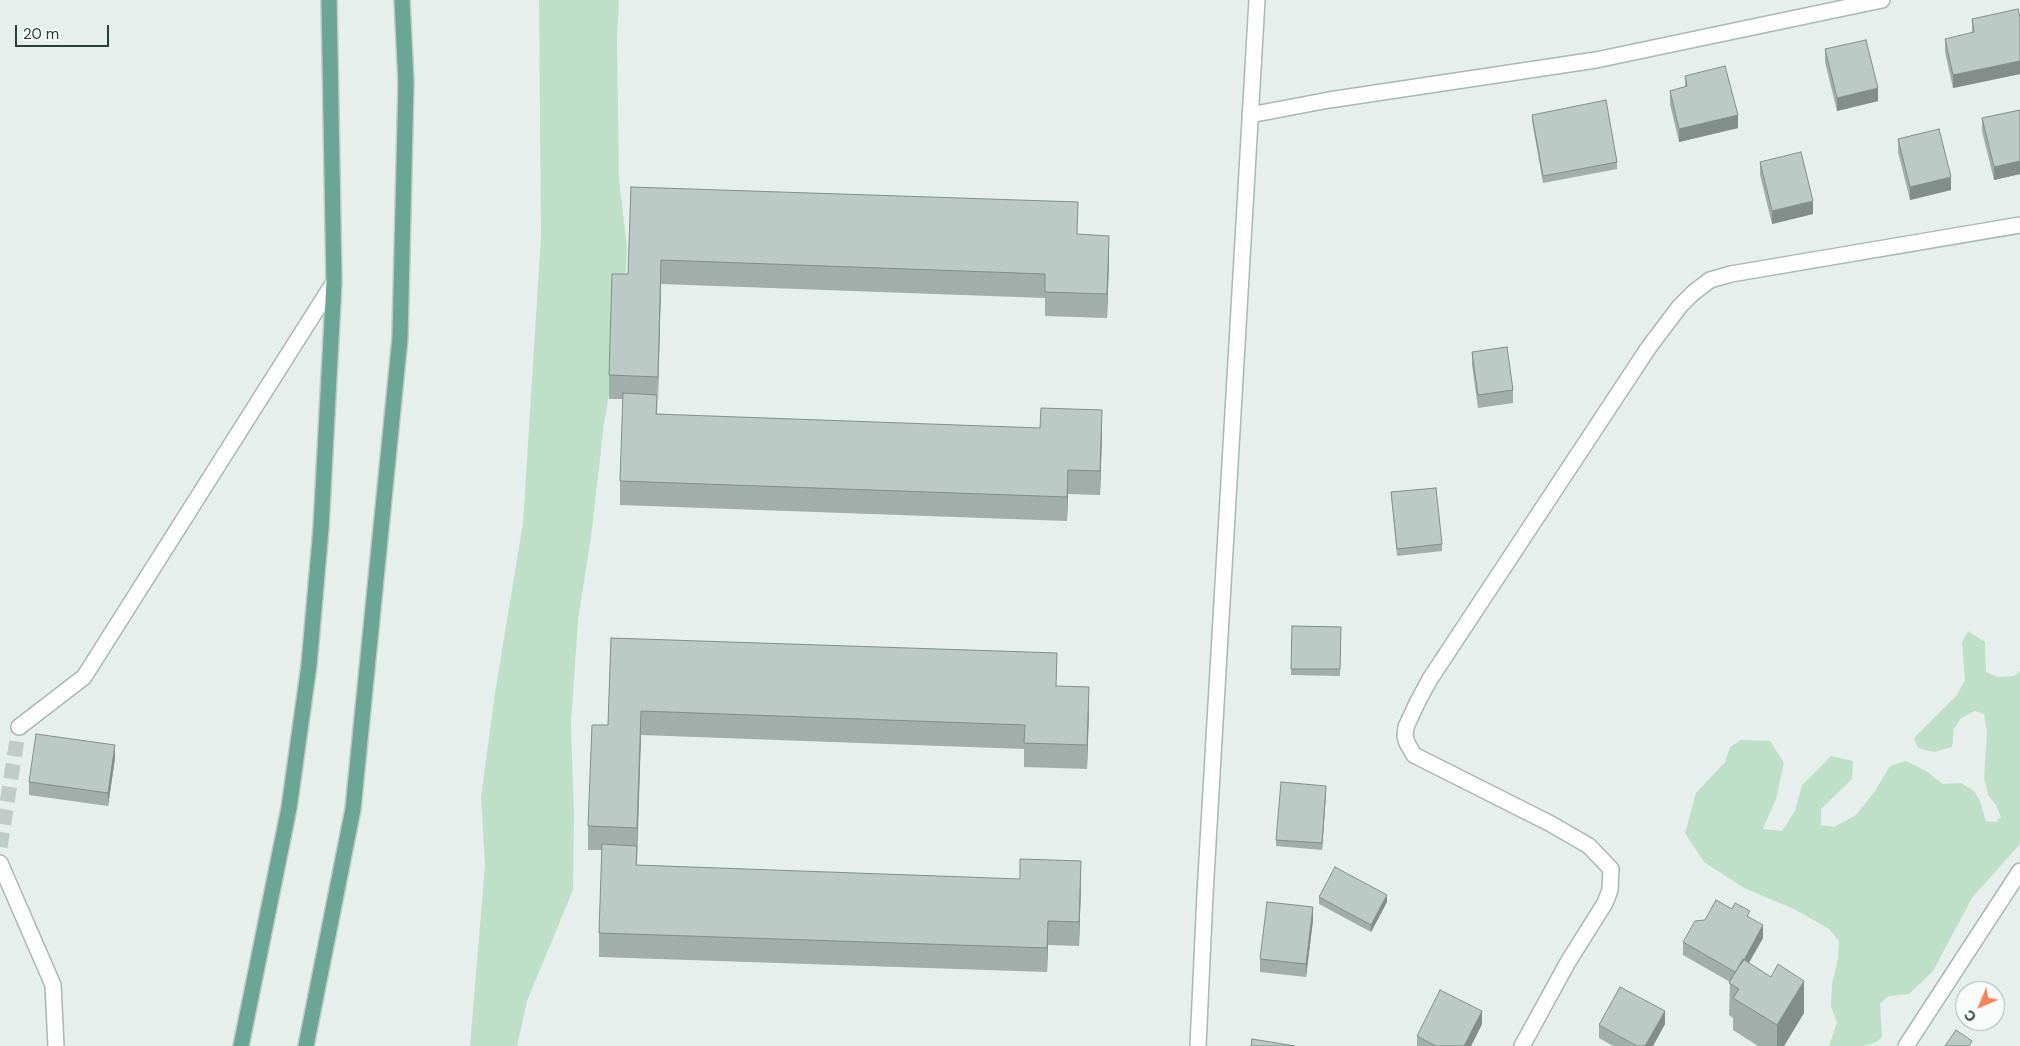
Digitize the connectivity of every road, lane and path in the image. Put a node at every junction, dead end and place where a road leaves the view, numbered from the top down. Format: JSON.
{"nodes":[{"id":1,"x":329,"y":0,"type":"edge"},
{"id":2,"x":402,"y":0,"type":"edge"},
{"id":3,"x":1257,"y":0,"type":"edge"},
{"id":4,"x":1882,"y":0,"type":"edge"},
{"id":5,"x":1250,"y":114,"type":"junction"},
{"id":6,"x":2020,"y":225,"type":"edge"},
{"id":7,"x":334,"y":282,"type":"junction"},
{"id":8,"x":19,"y":727,"type":"tunnel mouth"},
{"id":9,"x":0,"y":863,"type":"edge"},
{"id":10,"x":2020,"y":871,"type":"edge"},
{"id":11,"x":56,"y":1046,"type":"edge"},
{"id":12,"x":241,"y":1046,"type":"edge"},
{"id":13,"x":306,"y":1046,"type":"edge"},
{"id":14,"x":1198,"y":1046,"type":"edge"},
{"id":15,"x":1522,"y":1046,"type":"edge"},
{"id":16,"x":1906,"y":1046,"type":"edge"}],
"edges":[{"from":1,"to":7,"type":"main road"},
{"from":2,"to":13,"type":"main road"},
{"from":3,"to":5,"type":"street"},
{"from":4,"to":5,"type":"street"},
{"from":5,"to":14,"type":"street"},
{"from":6,"to":15,"type":"street"},
{"from":7,"to":8,"type":"street"},
{"from":7,"to":12,"type":"main road"},
{"from":9,"to":11,"type":"street"},
{"from":10,"to":16,"type":"street"}]}
